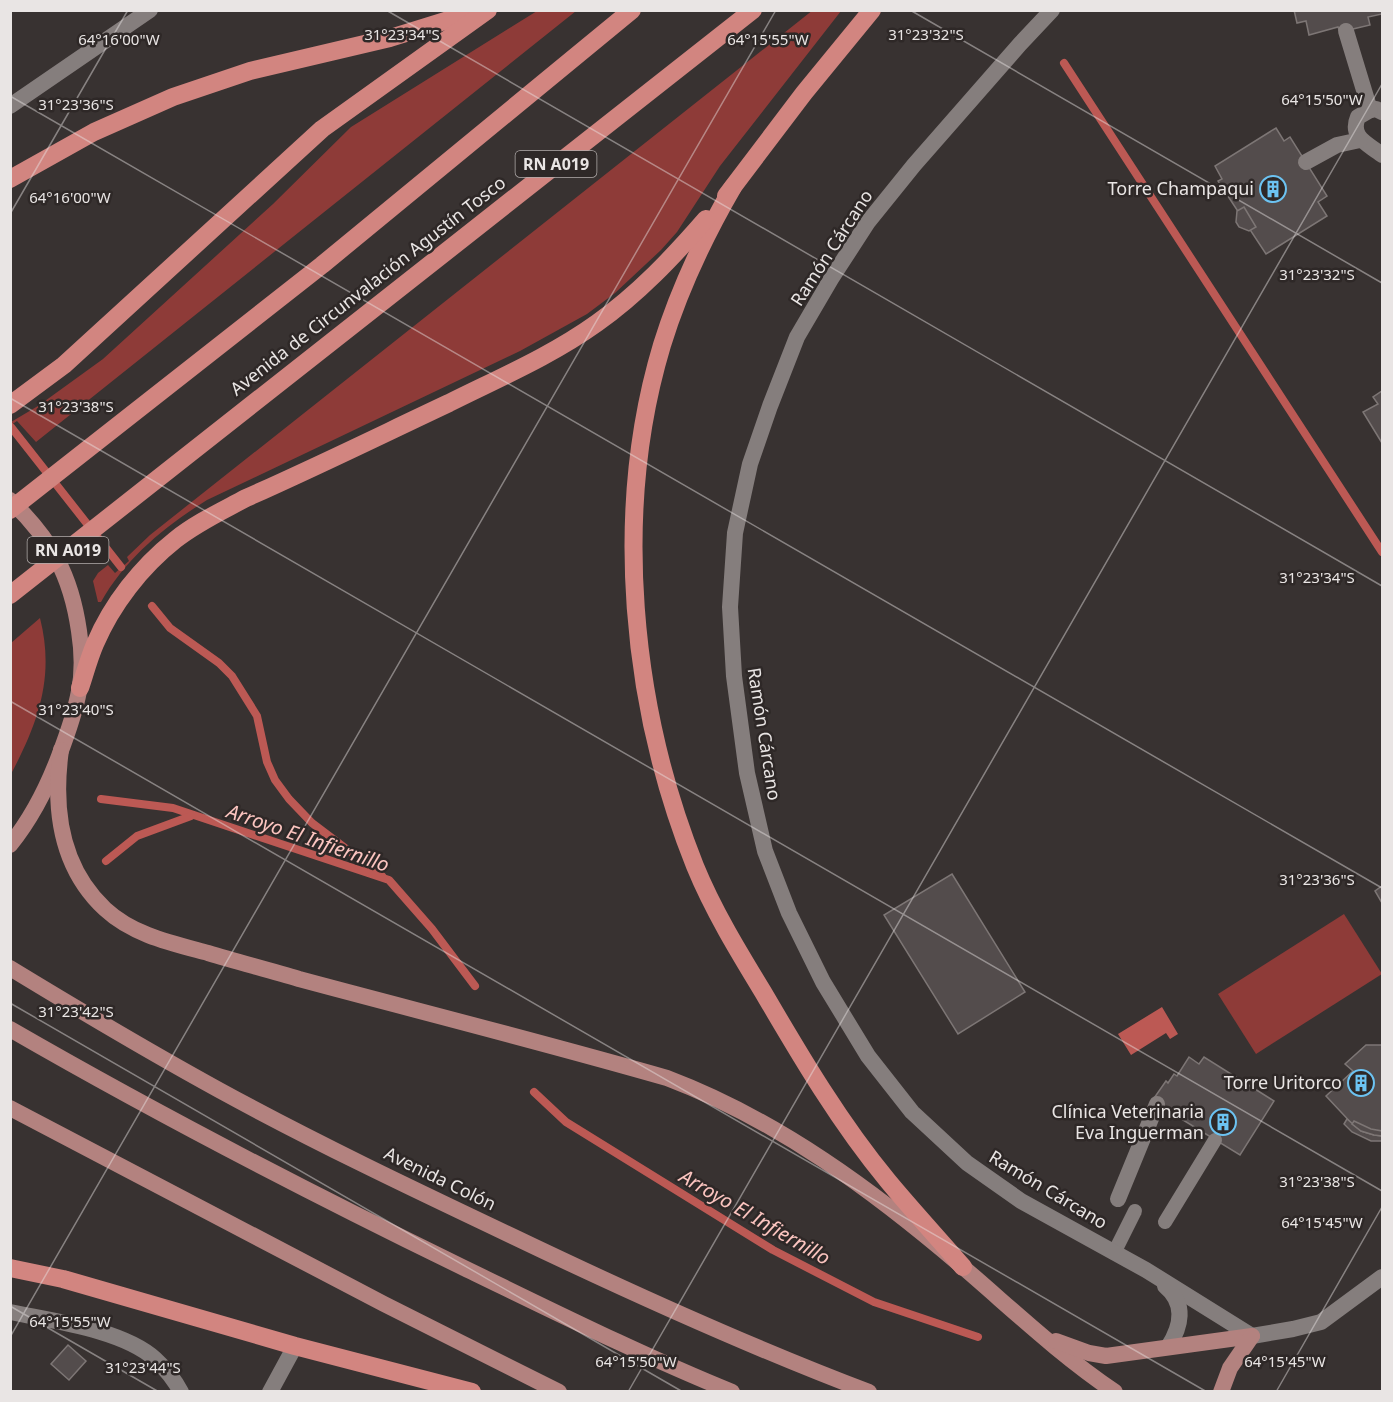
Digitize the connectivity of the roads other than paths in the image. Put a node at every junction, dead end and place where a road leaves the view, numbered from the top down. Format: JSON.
{"nodes":[{"id":1,"x":150,"y":10,"type":"edge"},
{"id":2,"x":478,"y":10,"type":"edge"},
{"id":3,"x":488,"y":10,"type":"edge"},
{"id":4,"x":632,"y":10,"type":"edge"},
{"id":5,"x":753,"y":10,"type":"edge"},
{"id":6,"x":872,"y":10,"type":"edge"},
{"id":7,"x":1052,"y":10,"type":"edge"},
{"id":8,"x":1346,"y":31,"type":"dead end"},
{"id":9,"x":10,"y":106,"type":"edge"},
{"id":10,"x":1376,"y":111,"type":"edge"},
{"id":11,"x":1360,"y":140,"type":"junction"},
{"id":12,"x":1383,"y":155,"type":"edge"},
{"id":13,"x":1306,"y":162,"type":"dead end"},
{"id":14,"x":10,"y":179,"type":"edge"},
{"id":15,"x":733,"y":187,"type":"junction"},
{"id":16,"x":10,"y":405,"type":"edge"},
{"id":17,"x":10,"y":500,"type":"edge"},
{"id":18,"x":10,"y":510,"type":"edge"},
{"id":19,"x":10,"y":595,"type":"edge"},
{"id":20,"x":80,"y":688,"type":"junction"},
{"id":21,"x":61,"y":750,"type":"junction"},
{"id":22,"x":10,"y":845,"type":"edge"},
{"id":23,"x":13,"y":970,"type":"edge"},
{"id":24,"x":10,"y":1029,"type":"edge"},
{"id":25,"x":1157,"y":1104,"type":"dead end"},
{"id":26,"x":10,"y":1108,"type":"edge"},
{"id":27,"x":1215,"y":1140,"type":"dead end"},
{"id":28,"x":1118,"y":1199,"type":"dead end"},
{"id":29,"x":1135,"y":1210,"type":"dead end"},
{"id":30,"x":1165,"y":1222,"type":"dead end"},
{"id":31,"x":1114,"y":1253,"type":"junction"},
{"id":32,"x":963,"y":1267,"type":"junction"},
{"id":33,"x":10,"y":1268,"type":"edge"},
{"id":34,"x":1146,"y":1270,"type":"junction"},
{"id":35,"x":1383,"y":1277,"type":"edge"},
{"id":36,"x":10,"y":1312,"type":"edge"},
{"id":37,"x":1036,"y":1332,"type":"junction"},
{"id":38,"x":1252,"y":1336,"type":"junction"},
{"id":39,"x":295,"y":1346,"type":"junction"},
{"id":40,"x":1168,"y":1347,"type":"junction"},
{"id":41,"x":181,"y":1392,"type":"edge"},
{"id":42,"x":270,"y":1392,"type":"edge"},
{"id":43,"x":472,"y":1392,"type":"edge"},
{"id":44,"x":559,"y":1392,"type":"edge"},
{"id":45,"x":732,"y":1392,"type":"edge"},
{"id":46,"x":869,"y":1392,"type":"edge"},
{"id":47,"x":1114,"y":1392,"type":"edge"},
{"id":48,"x":1221,"y":1392,"type":"edge"}],
"edges":[{"from":1,"to":9,"type":"main road"},
{"from":2,"to":14,"type":"highway"},
{"from":3,"to":16,"type":"highway"},
{"from":4,"to":18,"type":"highway"},
{"from":5,"to":19,"type":"highway","name":"Avenida de Circunvalación Agustín Tosco","number":"RN A019"},
{"from":6,"to":15,"type":"highway"},
{"from":7,"to":31,"type":"main road","name":"Ramón Cárcano"},
{"from":8,"to":10,"type":"main road"},
{"from":10,"to":11,"type":"main road"},
{"from":11,"to":12,"type":"main road"},
{"from":11,"to":13,"type":"main road"},
{"from":15,"to":20,"type":"highway"},
{"from":15,"to":32,"type":"highway"},
{"from":17,"to":20,"type":"main road"},
{"from":20,"to":21,"type":"main road"},
{"from":21,"to":22,"type":"main road"},
{"from":21,"to":32,"type":"main road"},
{"from":23,"to":46,"type":"main road","name":"Avenida Colón"},
{"from":24,"to":45,"type":"main road"},
{"from":25,"to":28,"type":"main road"},
{"from":26,"to":44,"type":"main road"},
{"from":27,"to":30,"type":"lane"},
{"from":29,"to":31,"type":"lane"},
{"from":31,"to":34,"type":"main road","name":"Ramón Cárcano"},
{"from":32,"to":37,"type":"main road"},
{"from":33,"to":39,"type":"highway"},
{"from":34,"to":38,"type":"main road","name":"Ramón Cárcano"},
{"from":34,"to":40,"type":"main road"},
{"from":35,"to":38,"type":"main road"},
{"from":36,"to":41,"type":"main road"},
{"from":37,"to":40,"type":"main road"},
{"from":37,"to":47,"type":"main road"},
{"from":38,"to":40,"type":"main road"},
{"from":38,"to":48,"type":"main road"},
{"from":39,"to":42,"type":"main road"},
{"from":39,"to":43,"type":"highway"}]}
